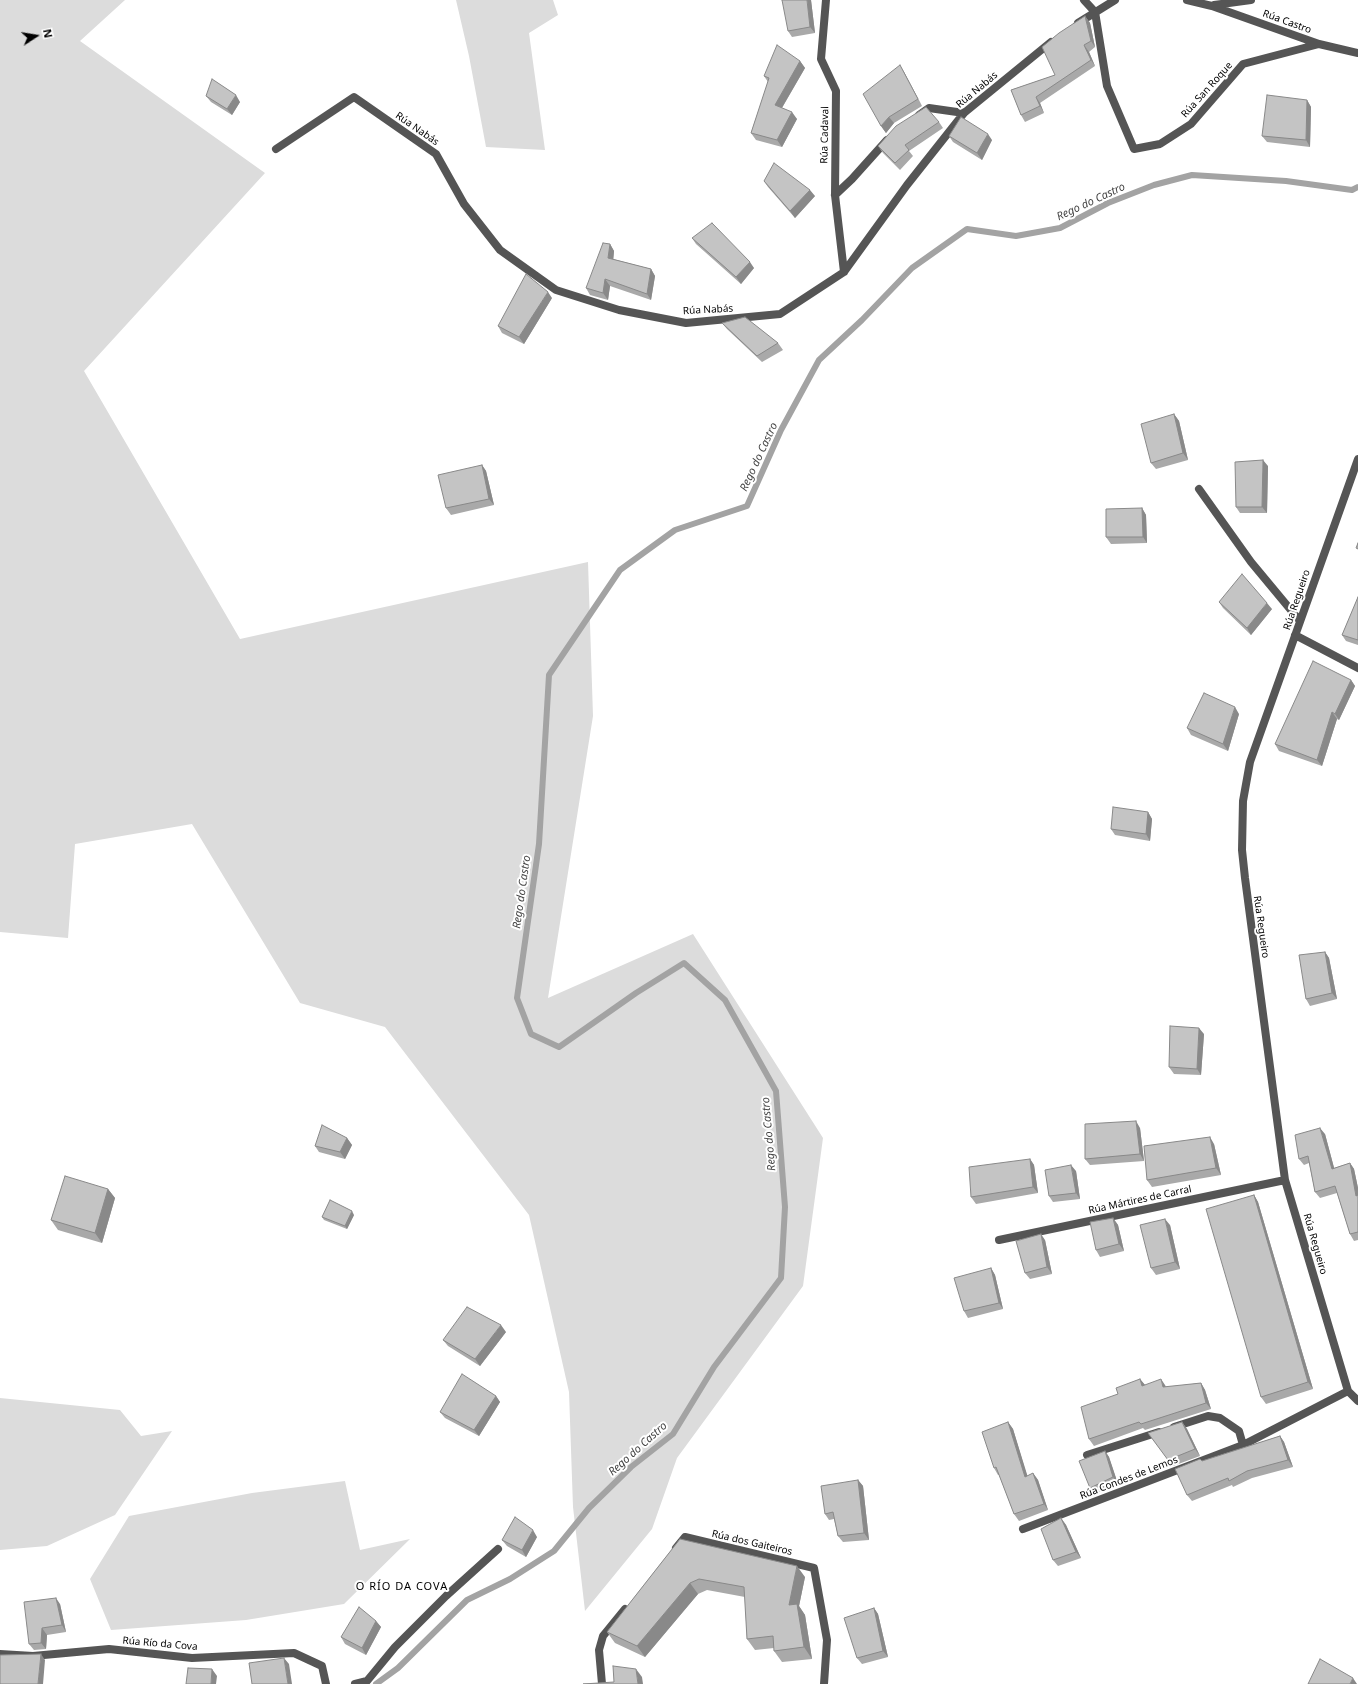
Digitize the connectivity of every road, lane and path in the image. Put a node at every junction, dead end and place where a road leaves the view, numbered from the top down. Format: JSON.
{"nodes":[{"id":1,"x":826,"y":0,"type":"edge"},
{"id":2,"x":1084,"y":0,"type":"edge"},
{"id":3,"x":1115,"y":0,"type":"edge"},
{"id":4,"x":1187,"y":0,"type":"edge"},
{"id":5,"x":1251,"y":0,"type":"edge"},
{"id":6,"x":1212,"y":6,"type":"junction"},
{"id":7,"x":1094,"y":12,"type":"junction"},
{"id":8,"x":1071,"y":27,"type":"edge"},
{"id":9,"x":1060,"y":35,"type":"edge"},
{"id":10,"x":1319,"y":44,"type":"junction"},
{"id":11,"x":1358,"y":53,"type":"edge"},
{"id":12,"x":964,"y":113,"type":"junction"},
{"id":13,"x":910,"y":120,"type":"edge"},
{"id":14,"x":892,"y":134,"type":"edge"},
{"id":15,"x":276,"y":149,"type":"dead end"},
{"id":16,"x":834,"y":195,"type":"junction"},
{"id":17,"x":844,"y":272,"type":"junction"},
{"id":18,"x":1358,"y":459,"type":"edge"},
{"id":19,"x":1199,"y":489,"type":"dead end"},
{"id":20,"x":1300,"y":621,"type":"junction"},
{"id":21,"x":1295,"y":635,"type":"junction"},
{"id":22,"x":1358,"y":668,"type":"edge"},
{"id":23,"x":1285,"y":1180,"type":"junction"},
{"id":24,"x":999,"y":1240,"type":"dead end"},
{"id":25,"x":1348,"y":1391,"type":"junction"},
{"id":26,"x":1358,"y":1401,"type":"edge"},
{"id":27,"x":1243,"y":1446,"type":"junction"},
{"id":28,"x":1087,"y":1455,"type":"dead end"},
{"id":29,"x":1023,"y":1528,"type":"dead end"},
{"id":30,"x":498,"y":1549,"type":"dead end"},
{"id":31,"x":670,"y":1556,"type":"edge"},
{"id":32,"x":629,"y":1605,"type":"edge"},
{"id":33,"x":0,"y":1654,"type":"edge"},
{"id":34,"x":326,"y":1684,"type":"edge"},
{"id":35,"x":355,"y":1684,"type":"edge"},
{"id":36,"x":602,"y":1684,"type":"edge"},
{"id":37,"x":824,"y":1684,"type":"edge"}],
"edges":[{"from":1,"to":16,"type":"street","name":"Rúa Cadaval"},
{"from":2,"to":7,"type":"street"},
{"from":3,"to":7,"type":"street"},
{"from":4,"to":6,"type":"street","name":"Rúa Castro"},
{"from":5,"to":6,"type":"street"},
{"from":6,"to":10,"type":"street","name":"Rúa Castro"},
{"from":7,"to":8,"type":"street"},
{"from":7,"to":10,"type":"street","name":"Rúa San Roque"},
{"from":9,"to":12,"type":"street","name":"Rúa Nabás"},
{"from":10,"to":11,"type":"street","name":"Rúa Castro"},
{"from":12,"to":13,"type":"street"},
{"from":12,"to":17,"type":"street","name":"Rúa Nabás"},
{"from":14,"to":16,"type":"street"},
{"from":15,"to":17,"type":"street","name":"Rúa Nabás"},
{"from":16,"to":17,"type":"street","name":"Rúa Cadaval"},
{"from":18,"to":20,"type":"street","name":"Rúa Regueiro"},
{"from":19,"to":20,"type":"street"},
{"from":20,"to":21,"type":"street","name":"Rúa Regueiro"},
{"from":21,"to":22,"type":"street"},
{"from":21,"to":23,"type":"street","name":"Rúa Regueiro"},
{"from":23,"to":24,"type":"street","name":"Rúa Mártires de Carral"},
{"from":23,"to":25,"type":"street","name":"Rúa Regueiro"},
{"from":25,"to":26,"type":"street","name":"Rúa Regueiro"},
{"from":25,"to":27,"type":"street","name":"Rúa Condes de Lemos"},
{"from":27,"to":28,"type":"street"},
{"from":27,"to":29,"type":"street","name":"Rúa Condes de Lemos"},
{"from":30,"to":35,"type":"street"},
{"from":31,"to":37,"type":"street","name":"Rúa dos Gaiteiros"},
{"from":32,"to":36,"type":"street"},
{"from":33,"to":34,"type":"street","name":"Rúa Río da Cova"}]}
